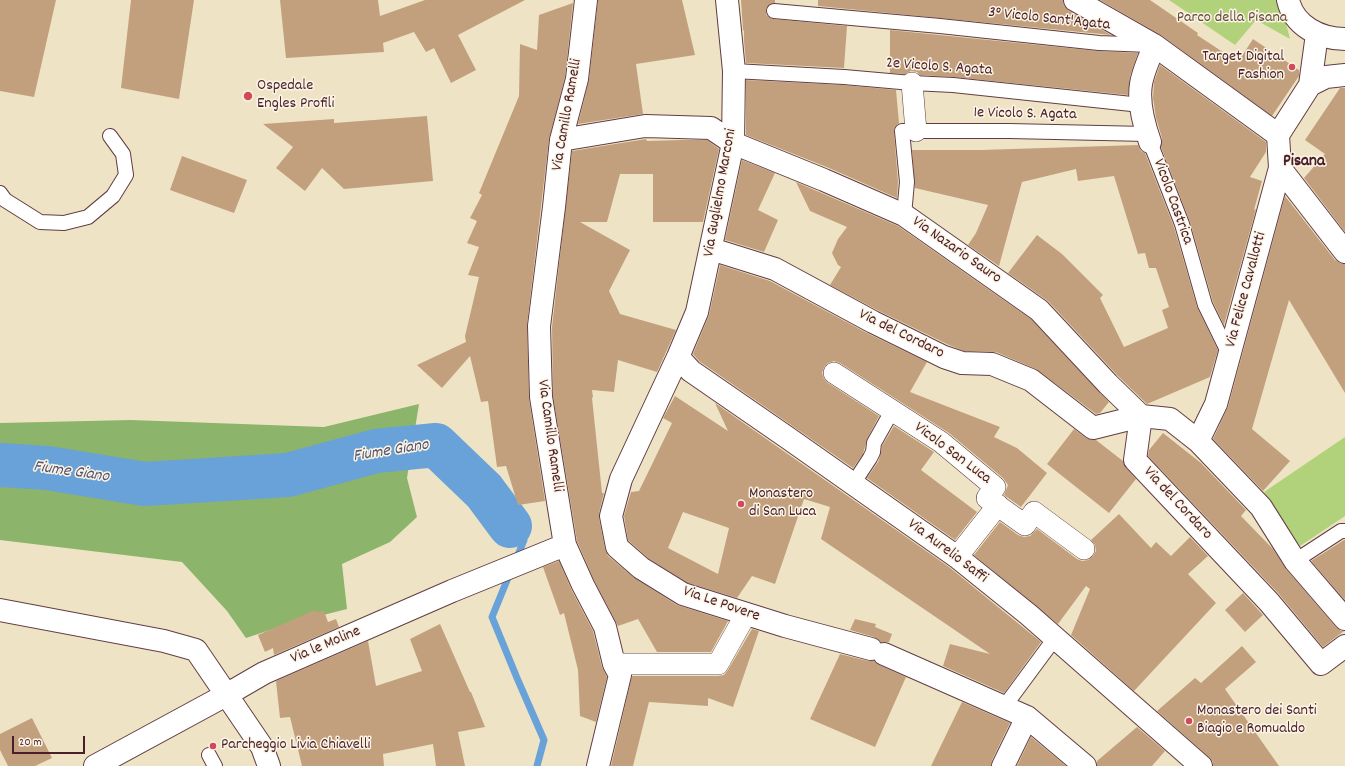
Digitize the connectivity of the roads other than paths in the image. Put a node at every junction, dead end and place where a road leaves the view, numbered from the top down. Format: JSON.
{"nodes":[{"id":1,"x":586,"y":0,"type":"edge"},
{"id":2,"x":1075,"y":0,"type":"edge"},
{"id":3,"x":1288,"y":0,"type":"edge"},
{"id":4,"x":732,"y":4,"type":"edge"},
{"id":5,"x":774,"y":11,"type":"dead end"},
{"id":6,"x":1317,"y":34,"type":"junction"},
{"id":7,"x":1345,"y":39,"type":"edge"},
{"id":8,"x":1154,"y":45,"type":"junction"},
{"id":9,"x":734,"y":71,"type":"junction"},
{"id":10,"x":1345,"y":75,"type":"edge"},
{"id":11,"x":912,"y":83,"type":"junction"},
{"id":12,"x":1310,"y":85,"type":"junction"},
{"id":13,"x":1142,"y":105,"type":"junction"},
{"id":14,"x":909,"y":131,"type":"junction"},
{"id":15,"x":1278,"y":135,"type":"junction"},
{"id":16,"x":110,"y":136,"type":"dead end"},
{"id":17,"x":1149,"y":138,"type":"junction"},
{"id":18,"x":561,"y":140,"type":"junction"},
{"id":19,"x":733,"y":143,"type":"junction"},
{"id":20,"x":1280,"y":168,"type":"junction"},
{"id":21,"x":0,"y":194,"type":"edge"},
{"id":22,"x":904,"y":215,"type":"junction"},
{"id":23,"x":711,"y":249,"type":"junction"},
{"id":24,"x":1345,"y":252,"type":"edge"},
{"id":25,"x":1230,"y":354,"type":"junction"},
{"id":26,"x":678,"y":357,"type":"junction"},
{"id":27,"x":834,"y":373,"type":"dead end"},
{"id":28,"x":892,"y":411,"type":"junction"},
{"id":29,"x":1141,"y":416,"type":"junction"},
{"id":30,"x":1198,"y":441,"type":"junction"},
{"id":31,"x":853,"y":484,"type":"junction"},
{"id":32,"x":998,"y":505,"type":"junction"},
{"id":33,"x":1345,"y":530,"type":"edge"},
{"id":34,"x":565,"y":544,"type":"junction"},
{"id":35,"x":1084,"y":549,"type":"dead end"},
{"id":36,"x":956,"y":557,"type":"junction"},
{"id":37,"x":1295,"y":561,"type":"junction"},
{"id":38,"x":0,"y":610,"type":"edge"},
{"id":39,"x":746,"y":614,"type":"junction"},
{"id":40,"x":1345,"y":619,"type":"edge"},
{"id":41,"x":1055,"y":638,"type":"junction"},
{"id":42,"x":1345,"y":646,"type":"edge"},
{"id":43,"x":614,"y":664,"type":"junction"},
{"id":44,"x":226,"y":695,"type":"junction"},
{"id":45,"x":1004,"y":707,"type":"junction"},
{"id":46,"x":1027,"y":717,"type":"junction"},
{"id":47,"x":95,"y":766,"type":"edge"},
{"id":48,"x":269,"y":766,"type":"edge"},
{"id":49,"x":598,"y":766,"type":"edge"},
{"id":50,"x":1003,"y":766,"type":"edge"},
{"id":51,"x":1084,"y":766,"type":"edge"},
{"id":52,"x":1202,"y":766,"type":"edge"}],
"edges":[{"from":1,"to":18,"type":"street","name":"Via Camillo Ramelli"},
{"from":2,"to":8,"type":"street"},
{"from":3,"to":6,"type":"street"},
{"from":4,"to":9,"type":"street","name":"Via Guglielmo Marconi"},
{"from":5,"to":8,"type":"lane","name":"3° Vicolo Sant'Agata"},
{"from":6,"to":7,"type":"street"},
{"from":6,"to":12,"type":"street"},
{"from":8,"to":13,"type":"street","name":"Vicolo Castrica"},
{"from":8,"to":15,"type":"street"},
{"from":9,"to":11,"type":"lane","name":"2e Vicolo S. Agata"},
{"from":9,"to":19,"type":"street","name":"Via Guglielmo Marconi"},
{"from":10,"to":12,"type":"street"},
{"from":11,"to":13,"type":"lane","name":"2e Vicolo S. Agata"},
{"from":11,"to":14,"type":"street"},
{"from":12,"to":15,"type":"street"},
{"from":13,"to":17,"type":"street","name":"Vicolo Castrica"},
{"from":14,"to":17,"type":"lane","name":"1e Vicolo S. Agata"},
{"from":14,"to":22,"type":"lane"},
{"from":15,"to":20,"type":"street","name":"Via Felice Cavallotti"},
{"from":16,"to":21,"type":"lane"},
{"from":17,"to":25,"type":"lane","name":"Vicolo Castrica"},
{"from":18,"to":19,"type":"street","name":"Via Nazario Sauro"},
{"from":18,"to":34,"type":"street","name":"Via Camillo Ramelli"},
{"from":19,"to":22,"type":"street","name":"Via Nazario Sauro"},
{"from":19,"to":23,"type":"street","name":"Via Guglielmo Marconi"},
{"from":20,"to":24,"type":"street"},
{"from":20,"to":25,"type":"street","name":"Via Felice Cavallotti"},
{"from":22,"to":29,"type":"street","name":"Via Nazario Sauro"},
{"from":23,"to":26,"type":"street","name":"Via Guglielmo Marconi"},
{"from":23,"to":29,"type":"street","name":"Via del Cordaro"},
{"from":25,"to":30,"type":"street","name":"Via Felice Cavallotti"},
{"from":26,"to":31,"type":"street","name":"Via Aurelio Saffi"},
{"from":26,"to":39,"type":"street","name":"Via Le Povere"},
{"from":27,"to":28,"type":"street","name":"Vicolo San Luca"},
{"from":28,"to":31,"type":"lane"},
{"from":28,"to":32,"type":"street","name":"Vicolo San Luca"},
{"from":29,"to":30,"type":"street"},
{"from":29,"to":42,"type":"street","name":"Via del Cordaro"},
{"from":30,"to":37,"type":"street"},
{"from":31,"to":36,"type":"street","name":"Via Aurelio Saffi"},
{"from":32,"to":35,"type":"street","name":"Vicolo San Luca"},
{"from":32,"to":36,"type":"street"},
{"from":33,"to":37,"type":"lane"},
{"from":34,"to":43,"type":"street","name":"Via Camillo Ramelli"},
{"from":34,"to":44,"type":"street","name":"Via le Moline"},
{"from":36,"to":41,"type":"street","name":"Via Aurelio Saffi"},
{"from":37,"to":40,"type":"street"},
{"from":38,"to":44,"type":"street"},
{"from":39,"to":43,"type":"street"},
{"from":39,"to":45,"type":"street","name":"Via Le Povere"},
{"from":41,"to":45,"type":"lane"},
{"from":41,"to":52,"type":"street","name":"Via Aurelio Saffi"},
{"from":43,"to":49,"type":"street","name":"Via Camillo Ramelli"},
{"from":44,"to":47,"type":"street","name":"Via le Moline"},
{"from":44,"to":48,"type":"street"},
{"from":45,"to":46,"type":"street","name":"Via Le Povere"},
{"from":46,"to":50,"type":"street"},
{"from":46,"to":51,"type":"street","name":"Via Le Povere"}]}
